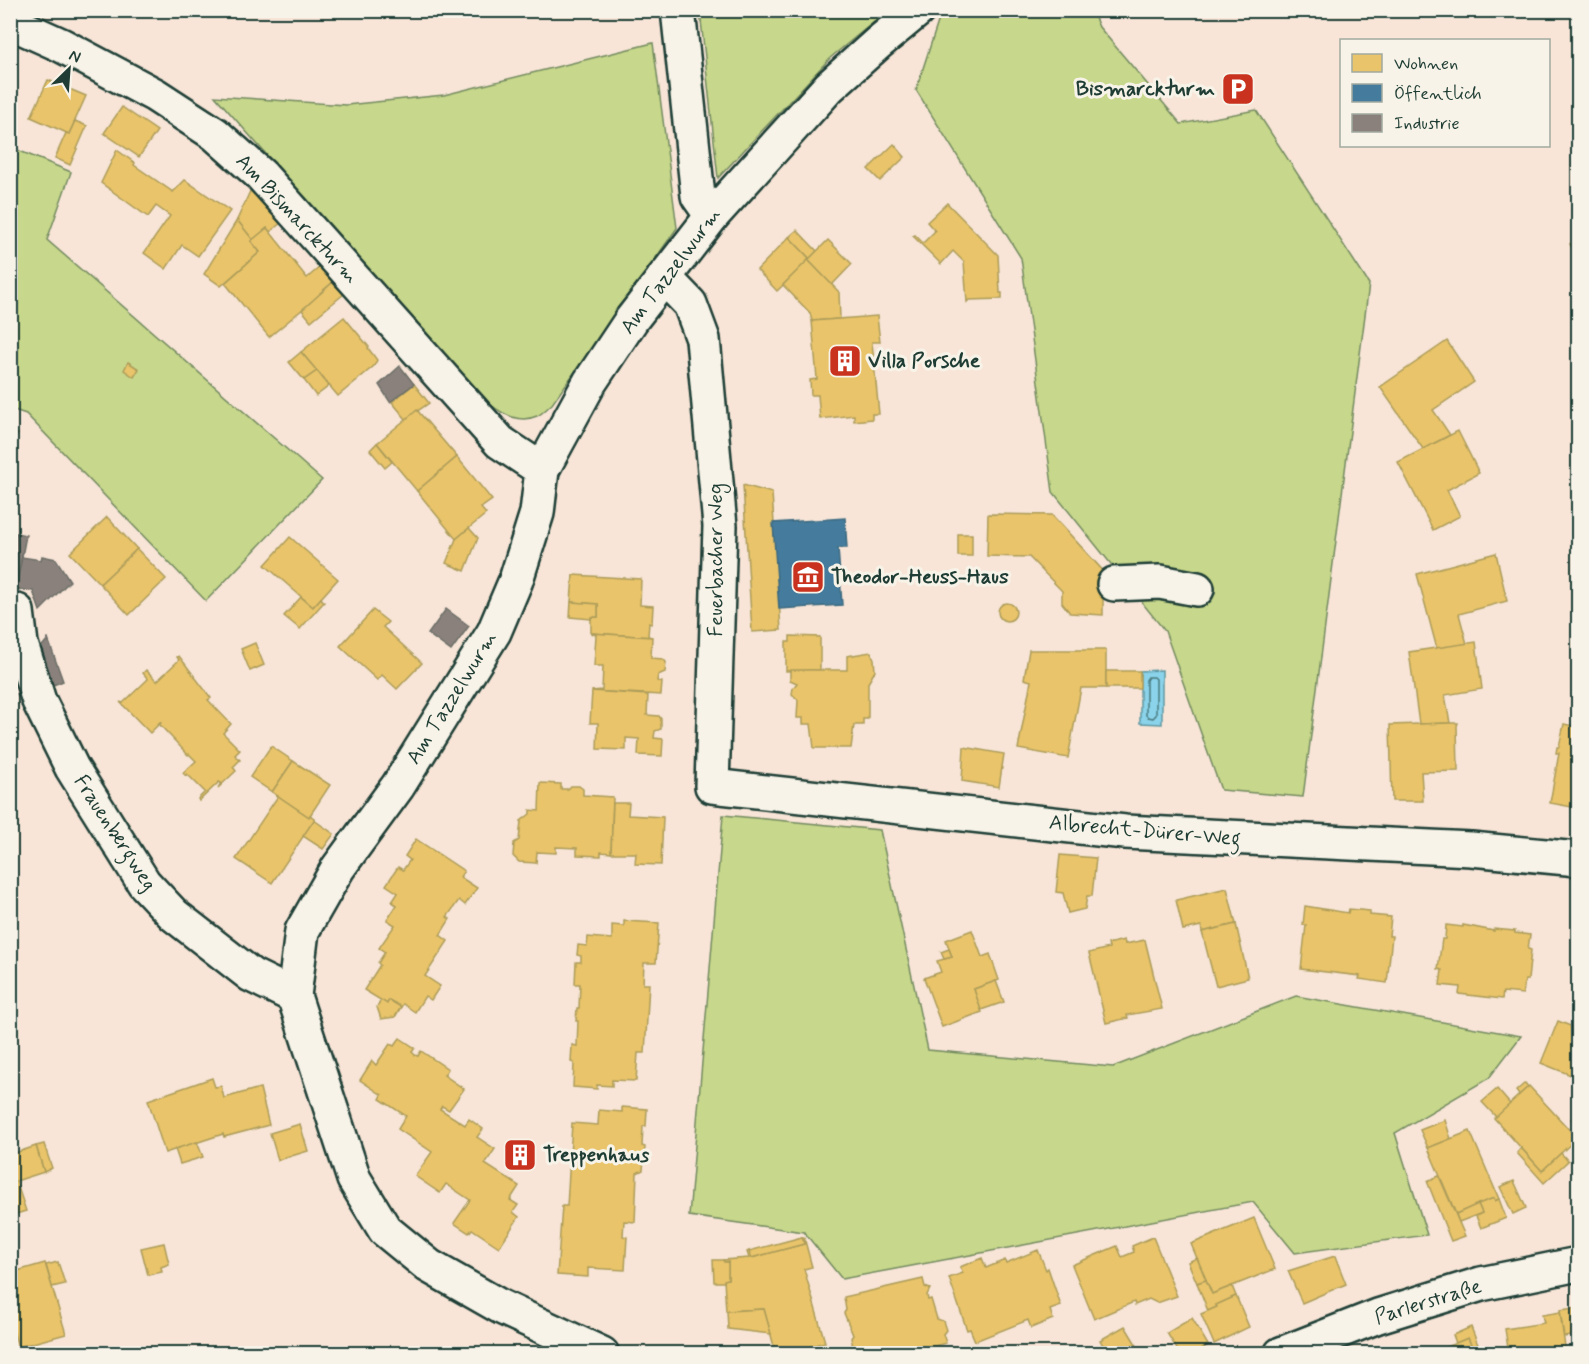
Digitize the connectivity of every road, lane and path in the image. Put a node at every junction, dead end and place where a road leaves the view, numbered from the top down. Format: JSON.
{"nodes":[{"id":1,"x":678,"y":10,"type":"edge"},
{"id":2,"x":918,"y":10,"type":"edge"},
{"id":3,"x":10,"y":22,"type":"edge"},
{"id":4,"x":712,"y":216,"type":"junction"},
{"id":5,"x":664,"y":277,"type":"junction"},
{"id":6,"x":542,"y":470,"type":"junction"},
{"id":7,"x":1114,"y":584,"type":"dead end"},
{"id":8,"x":1197,"y":589,"type":"dead end"},
{"id":9,"x":17,"y":611,"type":"dead end"},
{"id":10,"x":712,"y":786,"type":"joint"},
{"id":11,"x":1578,"y":859,"type":"edge"},
{"id":12,"x":294,"y":996,"type":"junction"},
{"id":13,"x":1578,"y":1264,"type":"edge"},
{"id":14,"x":602,"y":1353,"type":"edge"},
{"id":15,"x":1281,"y":1353,"type":"edge"}],
"edges":[{"from":1,"to":4,"type":"street"},
{"from":2,"to":4,"type":"street","name":"Am Tazzelwurm"},
{"from":3,"to":6,"type":"street","name":"Am Bismarckturm"},
{"from":4,"to":5,"type":"street","name":"Am Tazzelwurm"},
{"from":5,"to":6,"type":"street","name":"Am Tazzelwurm"},
{"from":5,"to":10,"type":"street","name":"Feuerbacher Weg"},
{"from":6,"to":12,"type":"street","name":"Am Tazzelwurm"},
{"from":7,"to":8,"type":"street"},
{"from":9,"to":12,"type":"street","name":"Frauenbergweg"},
{"from":10,"to":11,"type":"street","name":"Albrecht-Dürer-Weg"},
{"from":12,"to":14,"type":"street","name":"Am Tazzelwurm"},
{"from":13,"to":15,"type":"street","name":"Parlerstraße"}]}
